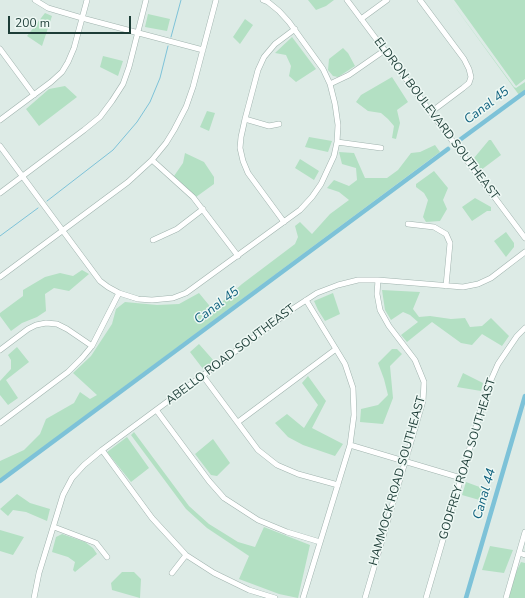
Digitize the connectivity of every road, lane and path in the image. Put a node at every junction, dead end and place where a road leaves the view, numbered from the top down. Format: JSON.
{"nodes":[{"id":1,"x":35,"y":0,"type":"edge"},
{"id":2,"x":87,"y":0,"type":"edge"},
{"id":3,"x":146,"y":0,"type":"edge"},
{"id":4,"x":216,"y":0,"type":"edge"},
{"id":5,"x":262,"y":0,"type":"edge"},
{"id":6,"x":347,"y":0,"type":"edge"},
{"id":7,"x":387,"y":0,"type":"edge"},
{"id":8,"x":420,"y":0,"type":"edge"},
{"id":9,"x":82,"y":18,"type":"junction"},
{"id":10,"x":361,"y":19,"type":"junction"},
{"id":11,"x":295,"y":29,"type":"junction"},
{"id":12,"x":137,"y":32,"type":"junction"},
{"id":13,"x":0,"y":49,"type":"edge"},
{"id":14,"x":203,"y":50,"type":"junction"},
{"id":15,"x":385,"y":50,"type":"junction"},
{"id":16,"x":330,"y":84,"type":"junction"},
{"id":17,"x":34,"y":95,"type":"junction"},
{"id":18,"x":431,"y":112,"type":"junction"},
{"id":19,"x":245,"y":119,"type":"junction"},
{"id":20,"x":0,"y":120,"type":"edge"},
{"id":21,"x":279,"y":124,"type":"dead end"},
{"id":22,"x":337,"y":142,"type":"junction"},
{"id":23,"x":0,"y":146,"type":"edge"},
{"id":24,"x":381,"y":148,"type":"dead end"},
{"id":25,"x":152,"y":160,"type":"junction"},
{"id":26,"x":22,"y":176,"type":"junction"},
{"id":27,"x":0,"y":193,"type":"edge"},
{"id":28,"x":203,"y":209,"type":"junction"},
{"id":29,"x":284,"y":222,"type":"junction"},
{"id":30,"x":408,"y":224,"type":"dead end"},
{"id":31,"x":63,"y":230,"type":"junction"},
{"id":32,"x":525,"y":238,"type":"edge"},
{"id":33,"x":152,"y":240,"type":"dead end"},
{"id":34,"x":525,"y":252,"type":"edge"},
{"id":35,"x":238,"y":256,"type":"junction"},
{"id":36,"x":0,"y":277,"type":"edge"},
{"id":37,"x":378,"y":280,"type":"junction"},
{"id":38,"x":446,"y":286,"type":"junction"},
{"id":39,"x":119,"y":293,"type":"junction"},
{"id":40,"x":306,"y":300,"type":"junction"},
{"id":41,"x":525,"y":328,"type":"edge"},
{"id":42,"x":92,"y":346,"type":"junction"},
{"id":43,"x":336,"y":349,"type":"junction"},
{"id":44,"x":0,"y":350,"type":"edge"},
{"id":45,"x":203,"y":376,"type":"junction"},
{"id":46,"x":157,"y":411,"type":"junction"},
{"id":47,"x":238,"y":422,"type":"junction"},
{"id":48,"x":0,"y":423,"type":"edge"},
{"id":49,"x":350,"y":446,"type":"junction"},
{"id":50,"x":102,"y":450,"type":"junction"},
{"id":51,"x":406,"y":461,"type":"junction"},
{"id":52,"x":461,"y":478,"type":"junction"},
{"id":53,"x":338,"y":485,"type":"junction"},
{"id":54,"x":54,"y":527,"type":"junction"},
{"id":55,"x":525,"y":532,"type":"edge"},
{"id":56,"x":320,"y":542,"type":"junction"},
{"id":57,"x":519,"y":554,"type":"junction"},
{"id":58,"x":186,"y":555,"type":"junction"},
{"id":59,"x":525,"y":555,"type":"edge"},
{"id":60,"x":107,"y":556,"type":"dead end"},
{"id":61,"x":172,"y":573,"type":"dead end"},
{"id":62,"x":34,"y":598,"type":"edge"},
{"id":63,"x":275,"y":598,"type":"edge"},
{"id":64,"x":304,"y":598,"type":"edge"},
{"id":65,"x":365,"y":598,"type":"edge"},
{"id":66,"x":426,"y":598,"type":"edge"},
{"id":67,"x":506,"y":598,"type":"edge"}],
"edges":[{"from":1,"to":9,"type":"street"},
{"from":2,"to":9,"type":"street"},
{"from":3,"to":12,"type":"street"},
{"from":4,"to":14,"type":"street"},
{"from":5,"to":11,"type":"street"},
{"from":6,"to":10,"type":"street","name":"ELDRON BOULEVARD SOUTHEAST"},
{"from":7,"to":10,"type":"street"},
{"from":8,"to":18,"type":"street"},
{"from":9,"to":12,"type":"street"},
{"from":9,"to":17,"type":"street"},
{"from":10,"to":15,"type":"street","name":"ELDRON BOULEVARD SOUTHEAST"},
{"from":11,"to":16,"type":"street"},
{"from":11,"to":19,"type":"street"},
{"from":12,"to":14,"type":"street"},
{"from":12,"to":26,"type":"street"},
{"from":13,"to":17,"type":"street"},
{"from":14,"to":25,"type":"street"},
{"from":15,"to":16,"type":"street"},
{"from":15,"to":18,"type":"street","name":"ELDRON BOULEVARD SOUTHEAST"},
{"from":16,"to":22,"type":"street"},
{"from":17,"to":20,"type":"street"},
{"from":18,"to":32,"type":"street","name":"ELDRON BOULEVARD SOUTHEAST"},
{"from":19,"to":21,"type":"street"},
{"from":19,"to":29,"type":"street"},
{"from":22,"to":24,"type":"street"},
{"from":22,"to":29,"type":"street"},
{"from":23,"to":26,"type":"street"},
{"from":25,"to":28,"type":"street"},
{"from":25,"to":31,"type":"street"},
{"from":26,"to":27,"type":"street"},
{"from":26,"to":31,"type":"street"},
{"from":28,"to":33,"type":"street"},
{"from":28,"to":35,"type":"street"},
{"from":29,"to":35,"type":"street"},
{"from":30,"to":38,"type":"street"},
{"from":31,"to":36,"type":"street"},
{"from":31,"to":39,"type":"street"},
{"from":34,"to":38,"type":"street","name":"ABELLO ROAD SOUTHEAST"},
{"from":35,"to":39,"type":"street"},
{"from":37,"to":38,"type":"street","name":"ABELLO ROAD SOUTHEAST"},
{"from":37,"to":40,"type":"street","name":"ABELLO ROAD SOUTHEAST"},
{"from":37,"to":51,"type":"street","name":"HAMMOCK ROAD SOUTHEAST"},
{"from":39,"to":42,"type":"street"},
{"from":40,"to":43,"type":"street"},
{"from":40,"to":45,"type":"street","name":"ABELLO ROAD SOUTHEAST"},
{"from":41,"to":52,"type":"street","name":"GODFREY ROAD SOUTHEAST"},
{"from":42,"to":44,"type":"street"},
{"from":42,"to":48,"type":"street"},
{"from":43,"to":47,"type":"street"},
{"from":43,"to":49,"type":"street"},
{"from":45,"to":46,"type":"street","name":"ABELLO ROAD SOUTHEAST"},
{"from":45,"to":47,"type":"street"},
{"from":46,"to":50,"type":"street","name":"ABELLO ROAD SOUTHEAST"},
{"from":46,"to":56,"type":"street"},
{"from":47,"to":53,"type":"street"},
{"from":49,"to":51,"type":"street"},
{"from":49,"to":53,"type":"street"},
{"from":50,"to":54,"type":"street","name":"ABELLO ROAD SOUTHEAST"},
{"from":50,"to":58,"type":"street"},
{"from":51,"to":52,"type":"street"},
{"from":51,"to":65,"type":"street","name":"HAMMOCK ROAD SOUTHEAST"},
{"from":52,"to":66,"type":"street","name":"GODFREY ROAD SOUTHEAST"},
{"from":53,"to":56,"type":"street"},
{"from":54,"to":60,"type":"street"},
{"from":54,"to":62,"type":"street","name":"ABELLO ROAD SOUTHEAST"},
{"from":55,"to":57,"type":"street"},
{"from":56,"to":64,"type":"street"},
{"from":57,"to":59,"type":"street"},
{"from":57,"to":67,"type":"street"},
{"from":58,"to":61,"type":"street"},
{"from":58,"to":63,"type":"street"}]}
